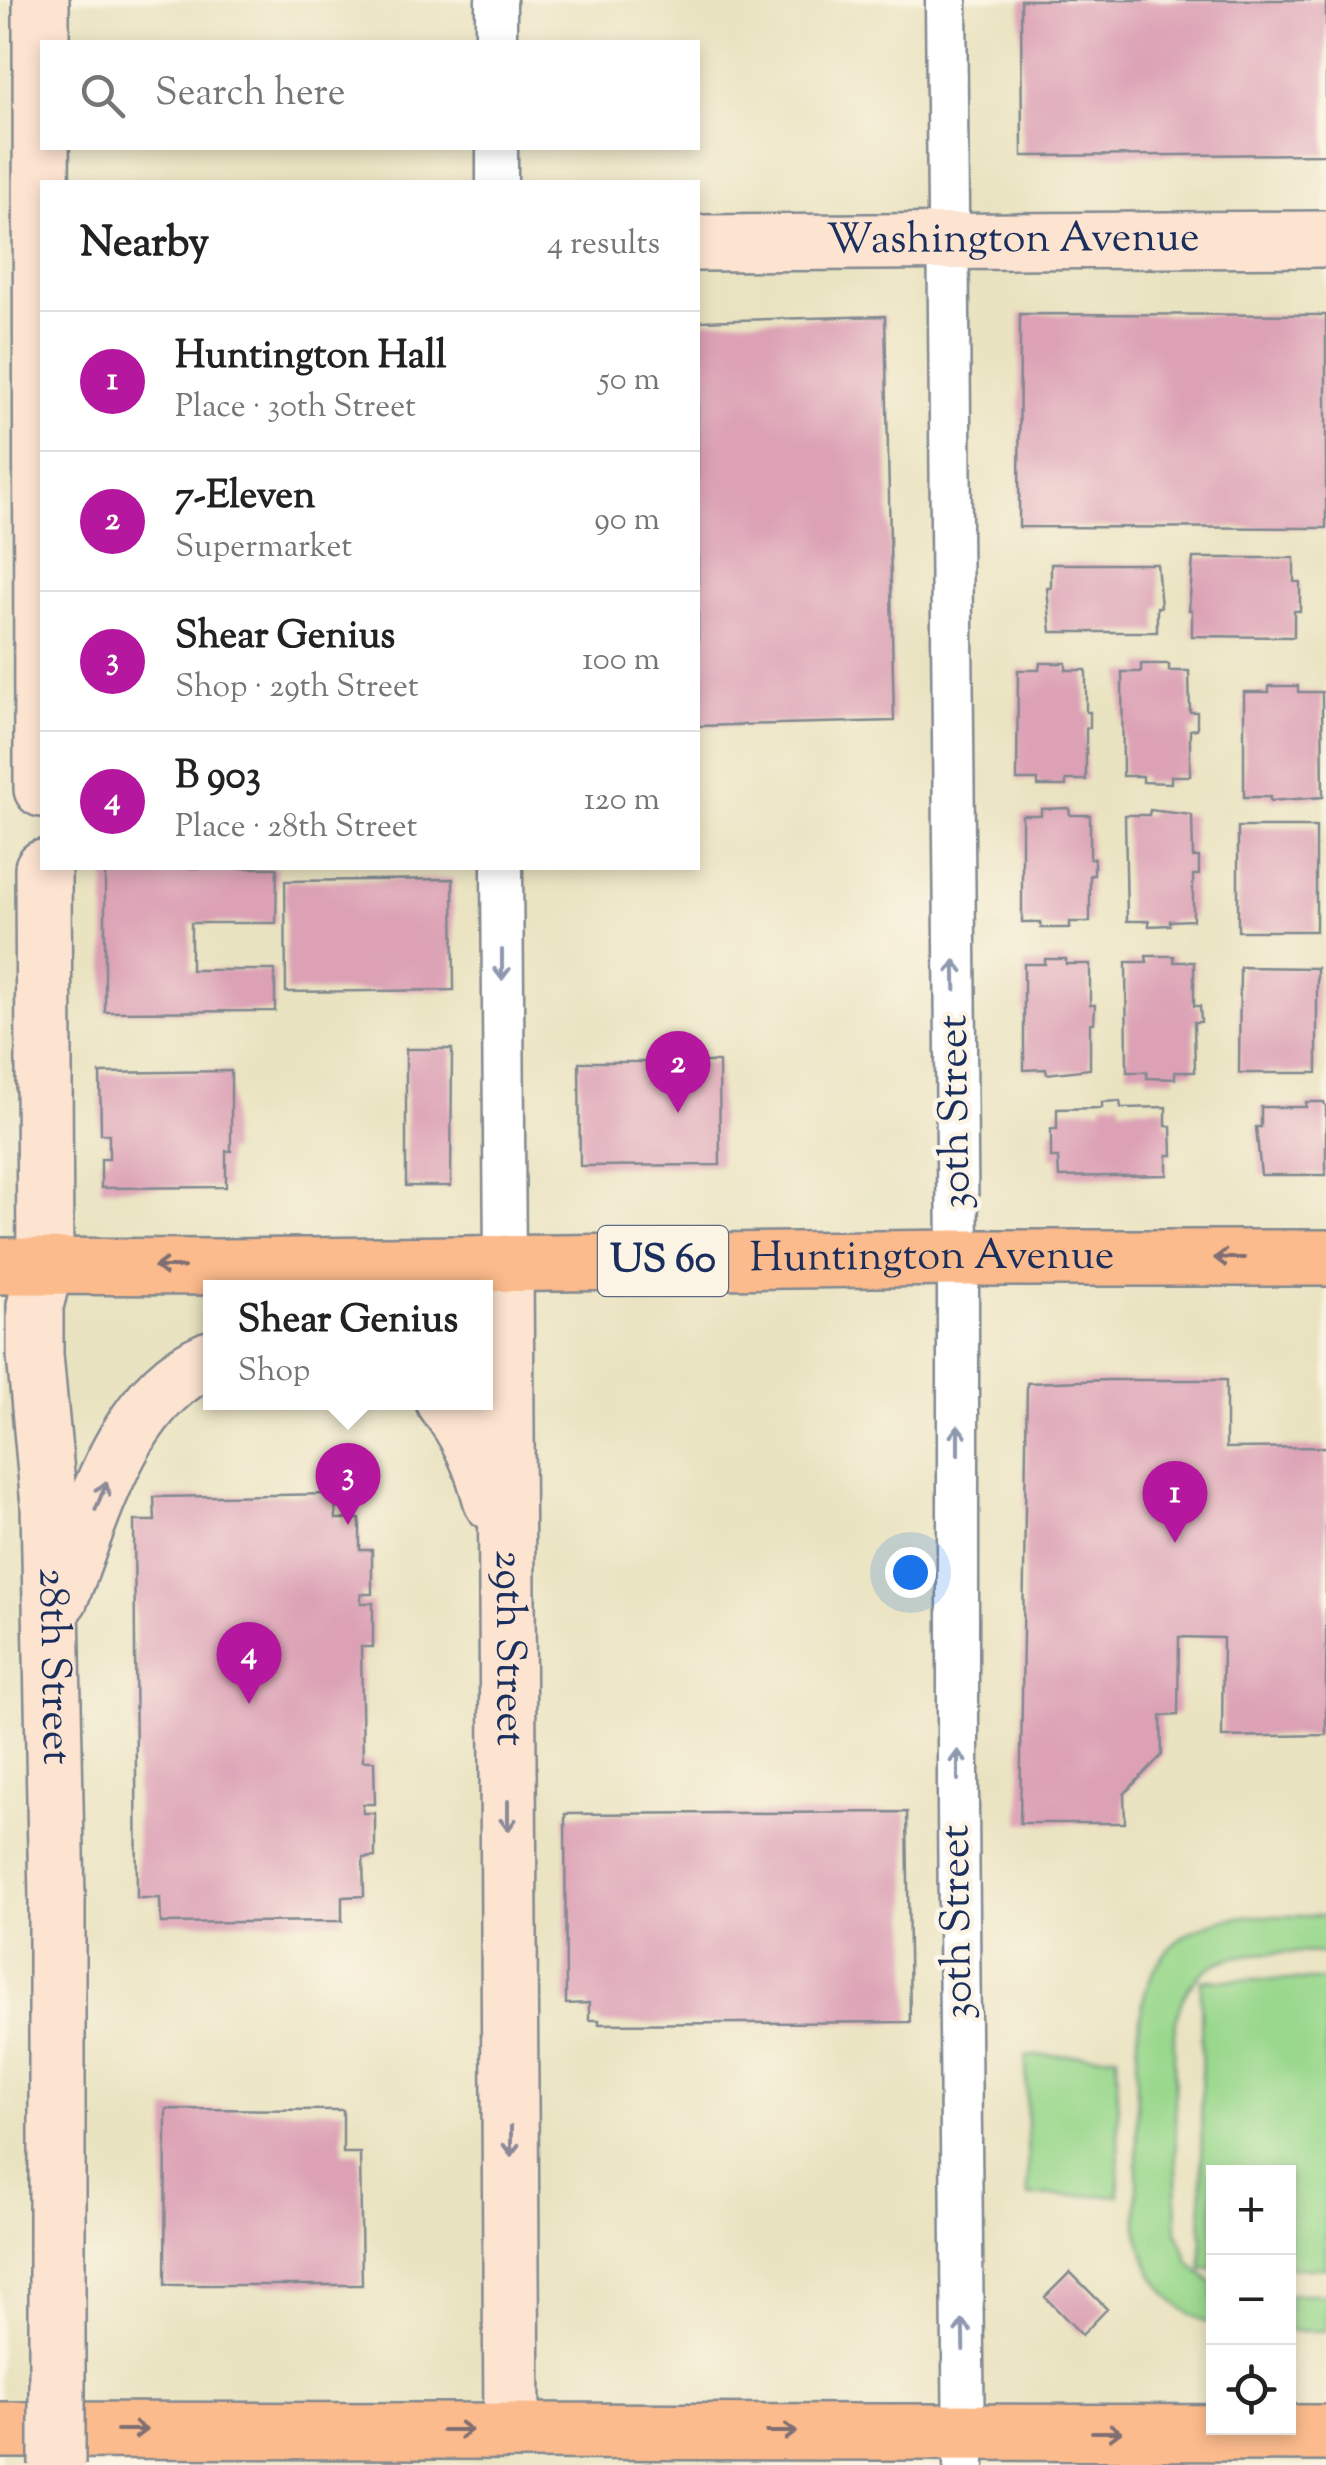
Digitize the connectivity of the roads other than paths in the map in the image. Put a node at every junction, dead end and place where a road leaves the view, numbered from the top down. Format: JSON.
{"nodes":[{"id":1,"x":41,"y":0,"type":"edge"},
{"id":2,"x":496,"y":0,"type":"edge"},
{"id":3,"x":946,"y":0,"type":"edge"},
{"id":4,"x":41,"y":40,"type":"edge"},
{"id":5,"x":496,"y":40,"type":"edge"},
{"id":6,"x":42,"y":150,"type":"edge"},
{"id":7,"x":497,"y":150,"type":"edge"},
{"id":8,"x":42,"y":180,"type":"edge"},
{"id":9,"x":497,"y":180,"type":"edge"},
{"id":10,"x":1326,"y":239,"type":"edge"},
{"id":11,"x":948,"y":242,"type":"junction"},
{"id":12,"x":700,"y":244,"type":"edge"},
{"id":13,"x":0,"y":248,"type":"edge"},
{"id":14,"x":40,"y":248,"type":"edge"},
{"id":15,"x":43,"y":870,"type":"edge"},
{"id":16,"x":502,"y":870,"type":"edge"},
{"id":17,"x":958,"y":1258,"type":"junction"},
{"id":18,"x":1326,"y":1258,"type":"edge"},
{"id":19,"x":504,"y":1264,"type":"junction"},
{"id":20,"x":22,"y":1266,"type":"edge"},
{"id":21,"x":203,"y":1364,"type":"edge"},
{"id":22,"x":451,"y":1410,"type":"edge"},
{"id":23,"x":506,"y":1560,"type":"junction"},
{"id":24,"x":52,"y":1619,"type":"junction"},
{"id":25,"x":0,"y":2430,"type":"edge"},
{"id":26,"x":512,"y":2430,"type":"junction"},
{"id":27,"x":1326,"y":2433,"type":"edge"},
{"id":28,"x":964,"y":2448,"type":"edge"},
{"id":29,"x":57,"y":2465,"type":"edge"}],
"edges":[{"from":1,"to":4,"type":"main road"},
{"from":2,"to":5,"type":"street"},
{"from":3,"to":11,"type":"street","name":"30th Street"},
{"from":6,"to":8,"type":"main road"},
{"from":7,"to":9,"type":"street"},
{"from":10,"to":11,"type":"main road","name":"Washington Avenue"},
{"from":11,"to":12,"type":"main road","name":"Washington Avenue"},
{"from":17,"to":11,"type":"street","name":"30th Street","one_way":true},
{"from":13,"to":14,"type":"main road"},
{"from":15,"to":20,"type":"main road","name":"28th Street"},
{"from":16,"to":19,"type":"street","name":"29th Street","one_way":true},
{"from":18,"to":17,"type":"main road","name":"Huntington Avenue","number":"US 60","one_way":true},
{"from":17,"to":19,"type":"main road","name":"Huntington Avenue","number":"US 60"},
{"from":28,"to":17,"type":"street","name":"30th Street","one_way":true},
{"from":19,"to":20,"type":"main road","name":"Huntington Avenue","number":"US 60","one_way":true},
{"from":19,"to":23,"type":"main road","name":"29th Street"},
{"from":20,"to":24,"type":"main road","name":"28th Street"},
{"from":24,"to":21,"type":"main road","one_way":true},
{"from":22,"to":23,"type":"main road"},
{"from":23,"to":26,"type":"main road","name":"29th Street","one_way":true},
{"from":24,"to":29,"type":"main road","name":"28th Street","bridge":true},
{"from":25,"to":26,"type":"main road","one_way":true},
{"from":26,"to":28,"type":"main road","one_way":true},
{"from":28,"to":27,"type":"main road","one_way":true}]}
